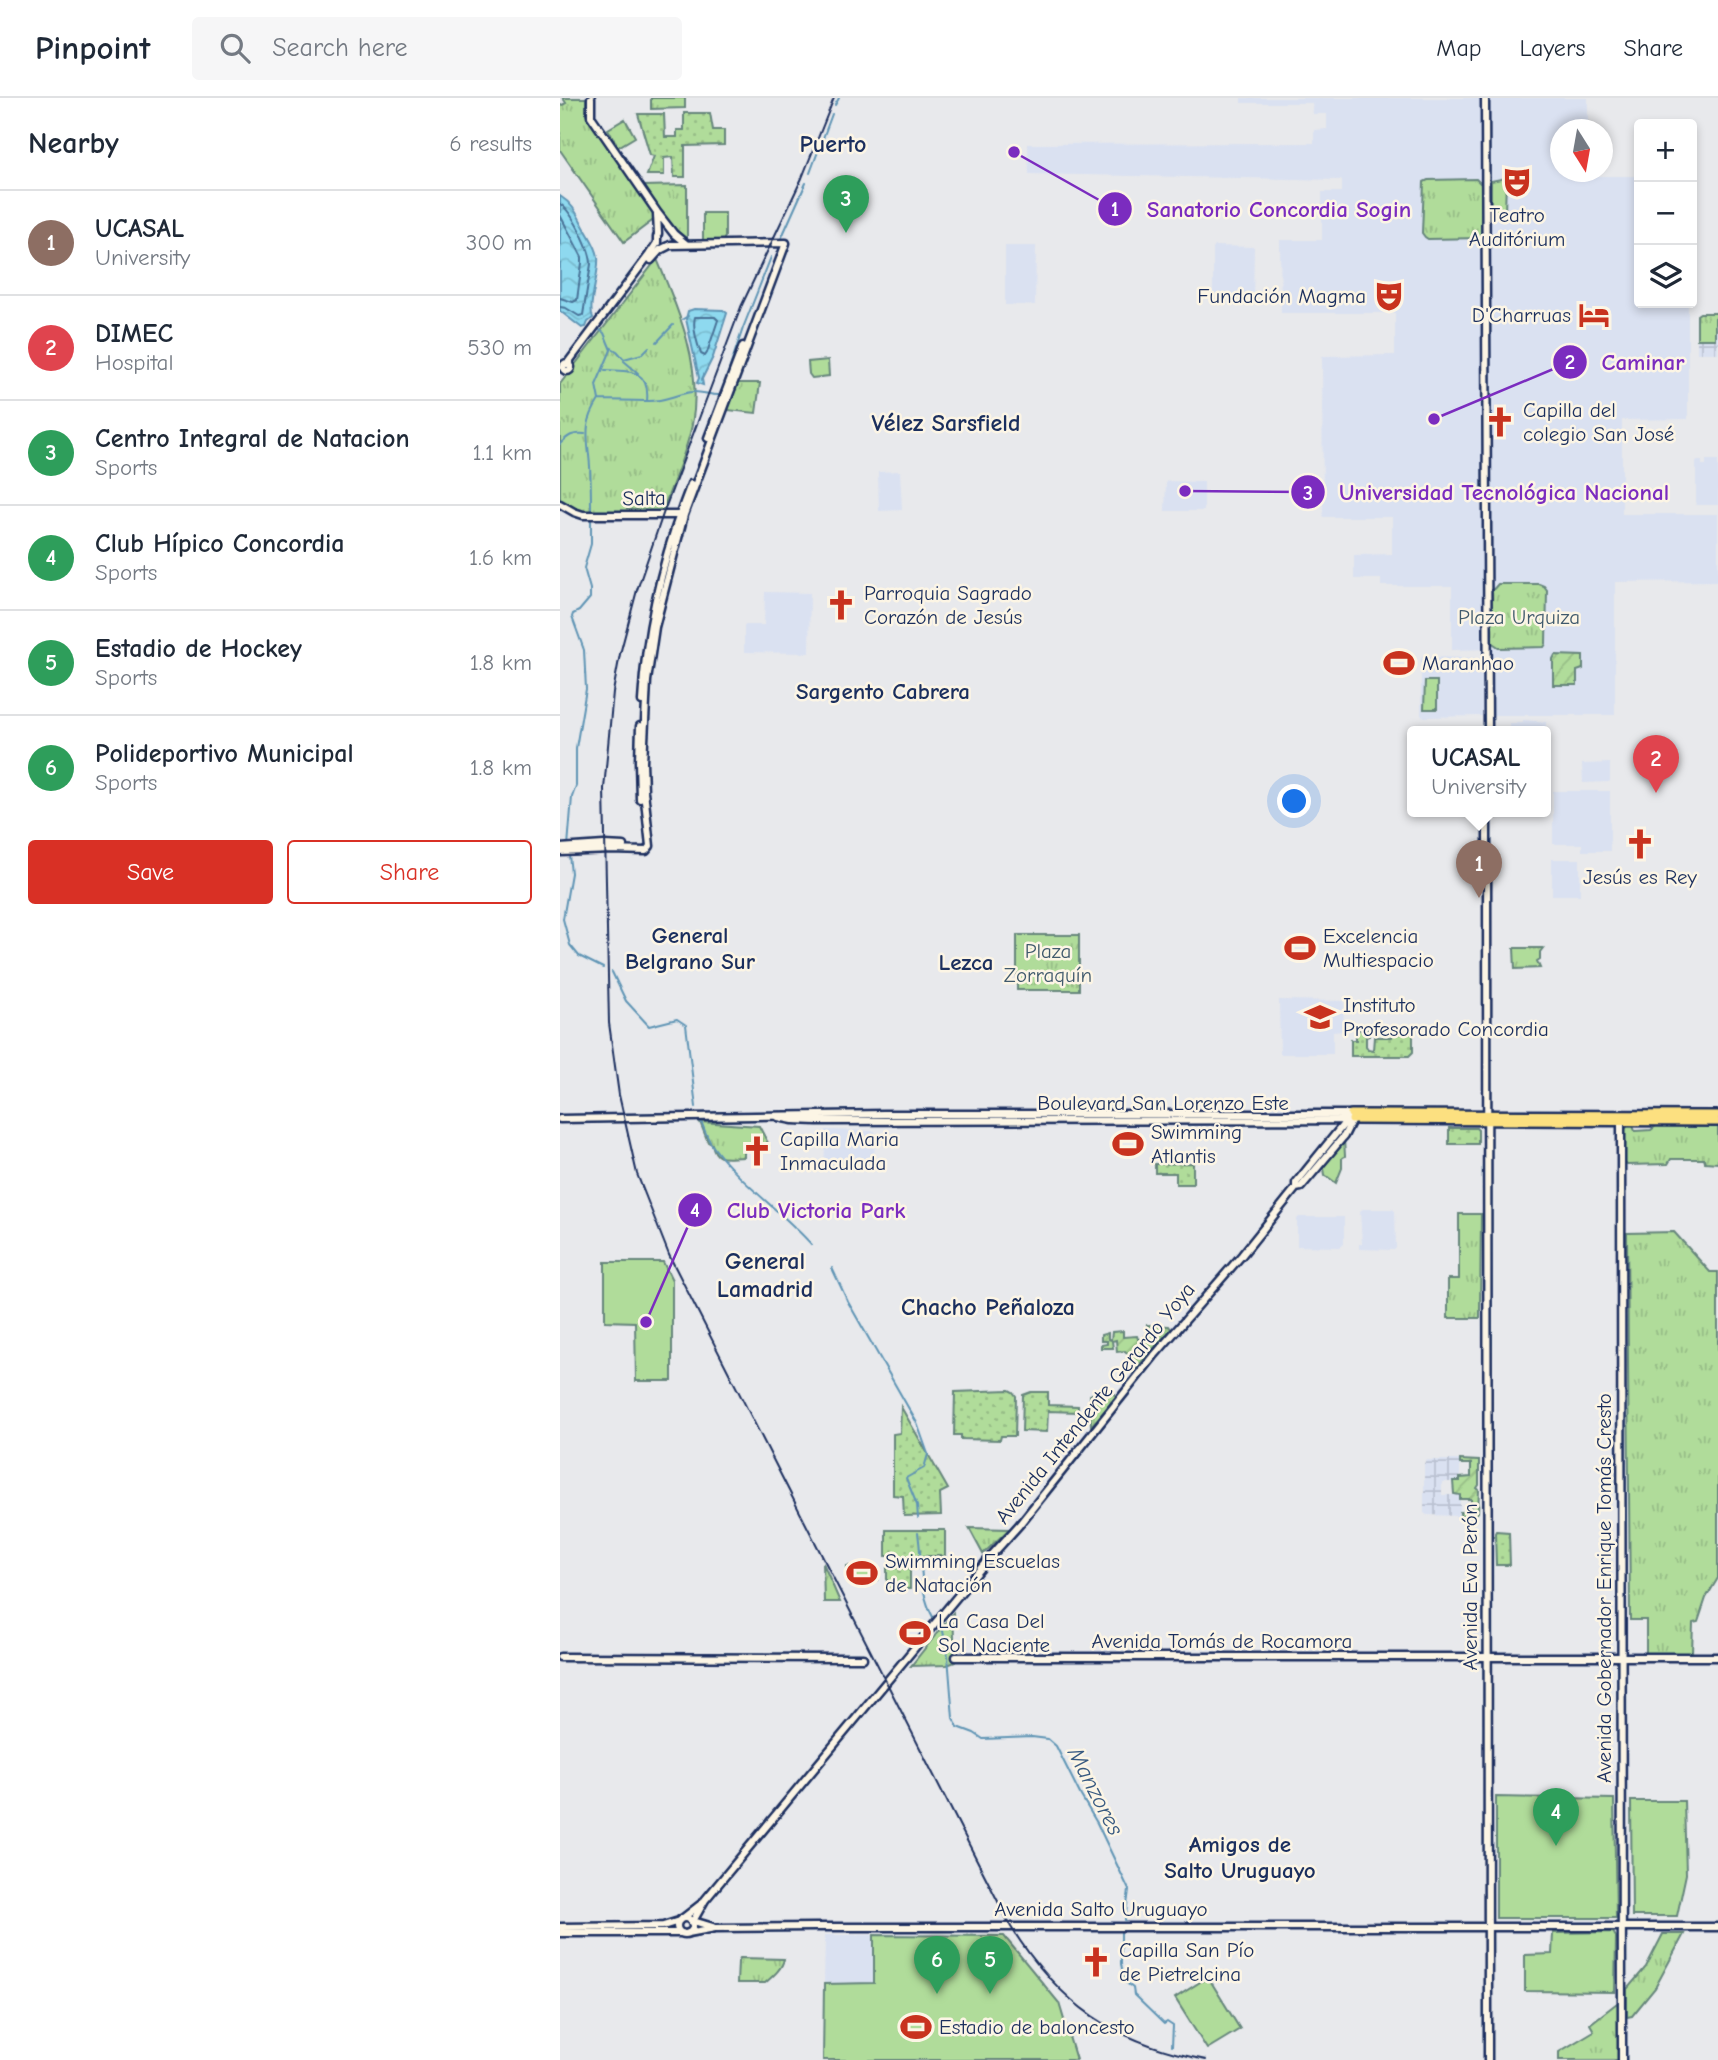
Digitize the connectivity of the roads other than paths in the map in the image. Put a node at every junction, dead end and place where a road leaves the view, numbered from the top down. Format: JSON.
{"nodes":[{"id":1,"x":591,"y":98,"type":"edge"},
{"id":2,"x":1485,"y":98,"type":"edge"},
{"id":3,"x":657,"y":212,"type":"junction"},
{"id":4,"x":672,"y":232,"type":"junction"},
{"id":5,"x":658,"y":236,"type":"junction"},
{"id":6,"x":686,"y":244,"type":"junction"},
{"id":7,"x":669,"y":245,"type":"junction"},
{"id":8,"x":611,"y":309,"type":"junction"},
{"id":9,"x":565,"y":370,"type":"edge"},
{"id":10,"x":560,"y":503,"type":"edge"},
{"id":11,"x":681,"y":515,"type":"junction"},
{"id":12,"x":1488,"y":726,"type":"edge"},
{"id":13,"x":1487,"y":817,"type":"edge"},
{"id":14,"x":566,"y":850,"type":"edge"},
{"id":15,"x":1718,"y":1115,"type":"edge"},
{"id":16,"x":1350,"y":1118,"type":"junction"},
{"id":17,"x":1487,"y":1118,"type":"junction"},
{"id":18,"x":560,"y":1119,"type":"edge"},
{"id":19,"x":1621,"y":1119,"type":"junction"},
{"id":20,"x":1718,"y":1122,"type":"edge"},
{"id":21,"x":1488,"y":1656,"type":"junction"},
{"id":22,"x":1621,"y":1656,"type":"junction"},
{"id":23,"x":560,"y":1657,"type":"edge"},
{"id":24,"x":956,"y":1657,"type":"dead end"},
{"id":25,"x":1718,"y":1657,"type":"edge"},
{"id":26,"x":863,"y":1658,"type":"dead end"},
{"id":27,"x":687,"y":1920,"type":"junction"},
{"id":28,"x":560,"y":1927,"type":"edge"},
{"id":29,"x":1488,"y":1927,"type":"junction"},
{"id":30,"x":1621,"y":1927,"type":"junction"},
{"id":31,"x":1718,"y":1927,"type":"edge"},
{"id":32,"x":715,"y":1928,"type":"junction"},
{"id":33,"x":560,"y":1933,"type":"edge"},
{"id":34,"x":685,"y":1933,"type":"junction"},
{"id":35,"x":1488,"y":2060,"type":"edge"},
{"id":36,"x":1622,"y":2060,"type":"edge"}],
"edges":[{"from":1,"to":3,"type":"main road"},
{"from":2,"to":12,"type":"main road"},
{"from":3,"to":4,"type":"main road"},
{"from":3,"to":5,"type":"main road"},
{"from":4,"to":5,"type":"main road"},
{"from":4,"to":6,"type":"main road"},
{"from":4,"to":7,"type":"main road"},
{"from":5,"to":7,"type":"main road"},
{"from":5,"to":8,"type":"main road"},
{"from":6,"to":7,"type":"main road"},
{"from":6,"to":11,"type":"main road"},
{"from":7,"to":8,"type":"main road"},
{"from":8,"to":9,"type":"main road"},
{"from":10,"to":11,"type":"main road","name":"Salta"},
{"from":11,"to":14,"type":"main road"},
{"from":13,"to":17,"type":"main road","name":"Avenida Eva Perón"},
{"from":15,"to":19,"type":"main road"},
{"from":16,"to":17,"type":"main road","name":"Boulevard San Lorenzo Este"},
{"from":16,"to":18,"type":"main road","name":"Boulevard San Lorenzo Este"},
{"from":16,"to":27,"type":"main road","name":"Avenida Intendente Gerardo Yoya"},
{"from":17,"to":19,"type":"main road","name":"Boulevard San Lorenzo Este"},
{"from":17,"to":21,"type":"main road","name":"Avenida Eva Perón"},
{"from":19,"to":20,"type":"main road"},
{"from":19,"to":22,"type":"main road","name":"Avenida Gobernador Enrique Tomás Cresto"},
{"from":21,"to":22,"type":"main road","name":"Avenida Tomás de Rocamora"},
{"from":21,"to":24,"type":"main road","name":"Avenida Tomás de Rocamora"},
{"from":21,"to":29,"type":"main road","name":"Avenida Eva Perón"},
{"from":22,"to":25,"type":"main road","name":"Avenida Tomás de Rocamora"},
{"from":22,"to":30,"type":"main road","name":"Avenida Gobernador Enrique Tomás Cresto"},
{"from":23,"to":26,"type":"main road"},
{"from":27,"to":28,"type":"main road","name":"Avenida Salto Uruguayo"},
{"from":27,"to":32,"type":"main road","name":"Avenida Salto Uruguayo"},
{"from":27,"to":34,"type":"main road","name":"Avenida Intendente Gerardo Yoya"},
{"from":27,"to":34,"type":"main road"},
{"from":29,"to":30,"type":"main road","name":"Avenida Salto Uruguayo"},
{"from":29,"to":32,"type":"main road","name":"Avenida Salto Uruguayo"},
{"from":29,"to":35,"type":"main road","name":"Avenida Eva Perón"},
{"from":30,"to":31,"type":"main road","name":"Avenida Salto Uruguayo"},
{"from":30,"to":36,"type":"main road","name":"Avenida Gobernador Enrique Tomás Cresto"},
{"from":32,"to":34,"type":"main road","name":"Avenida Salto Uruguayo"},
{"from":33,"to":34,"type":"main road","name":"Avenida Salto Uruguayo"}]}
